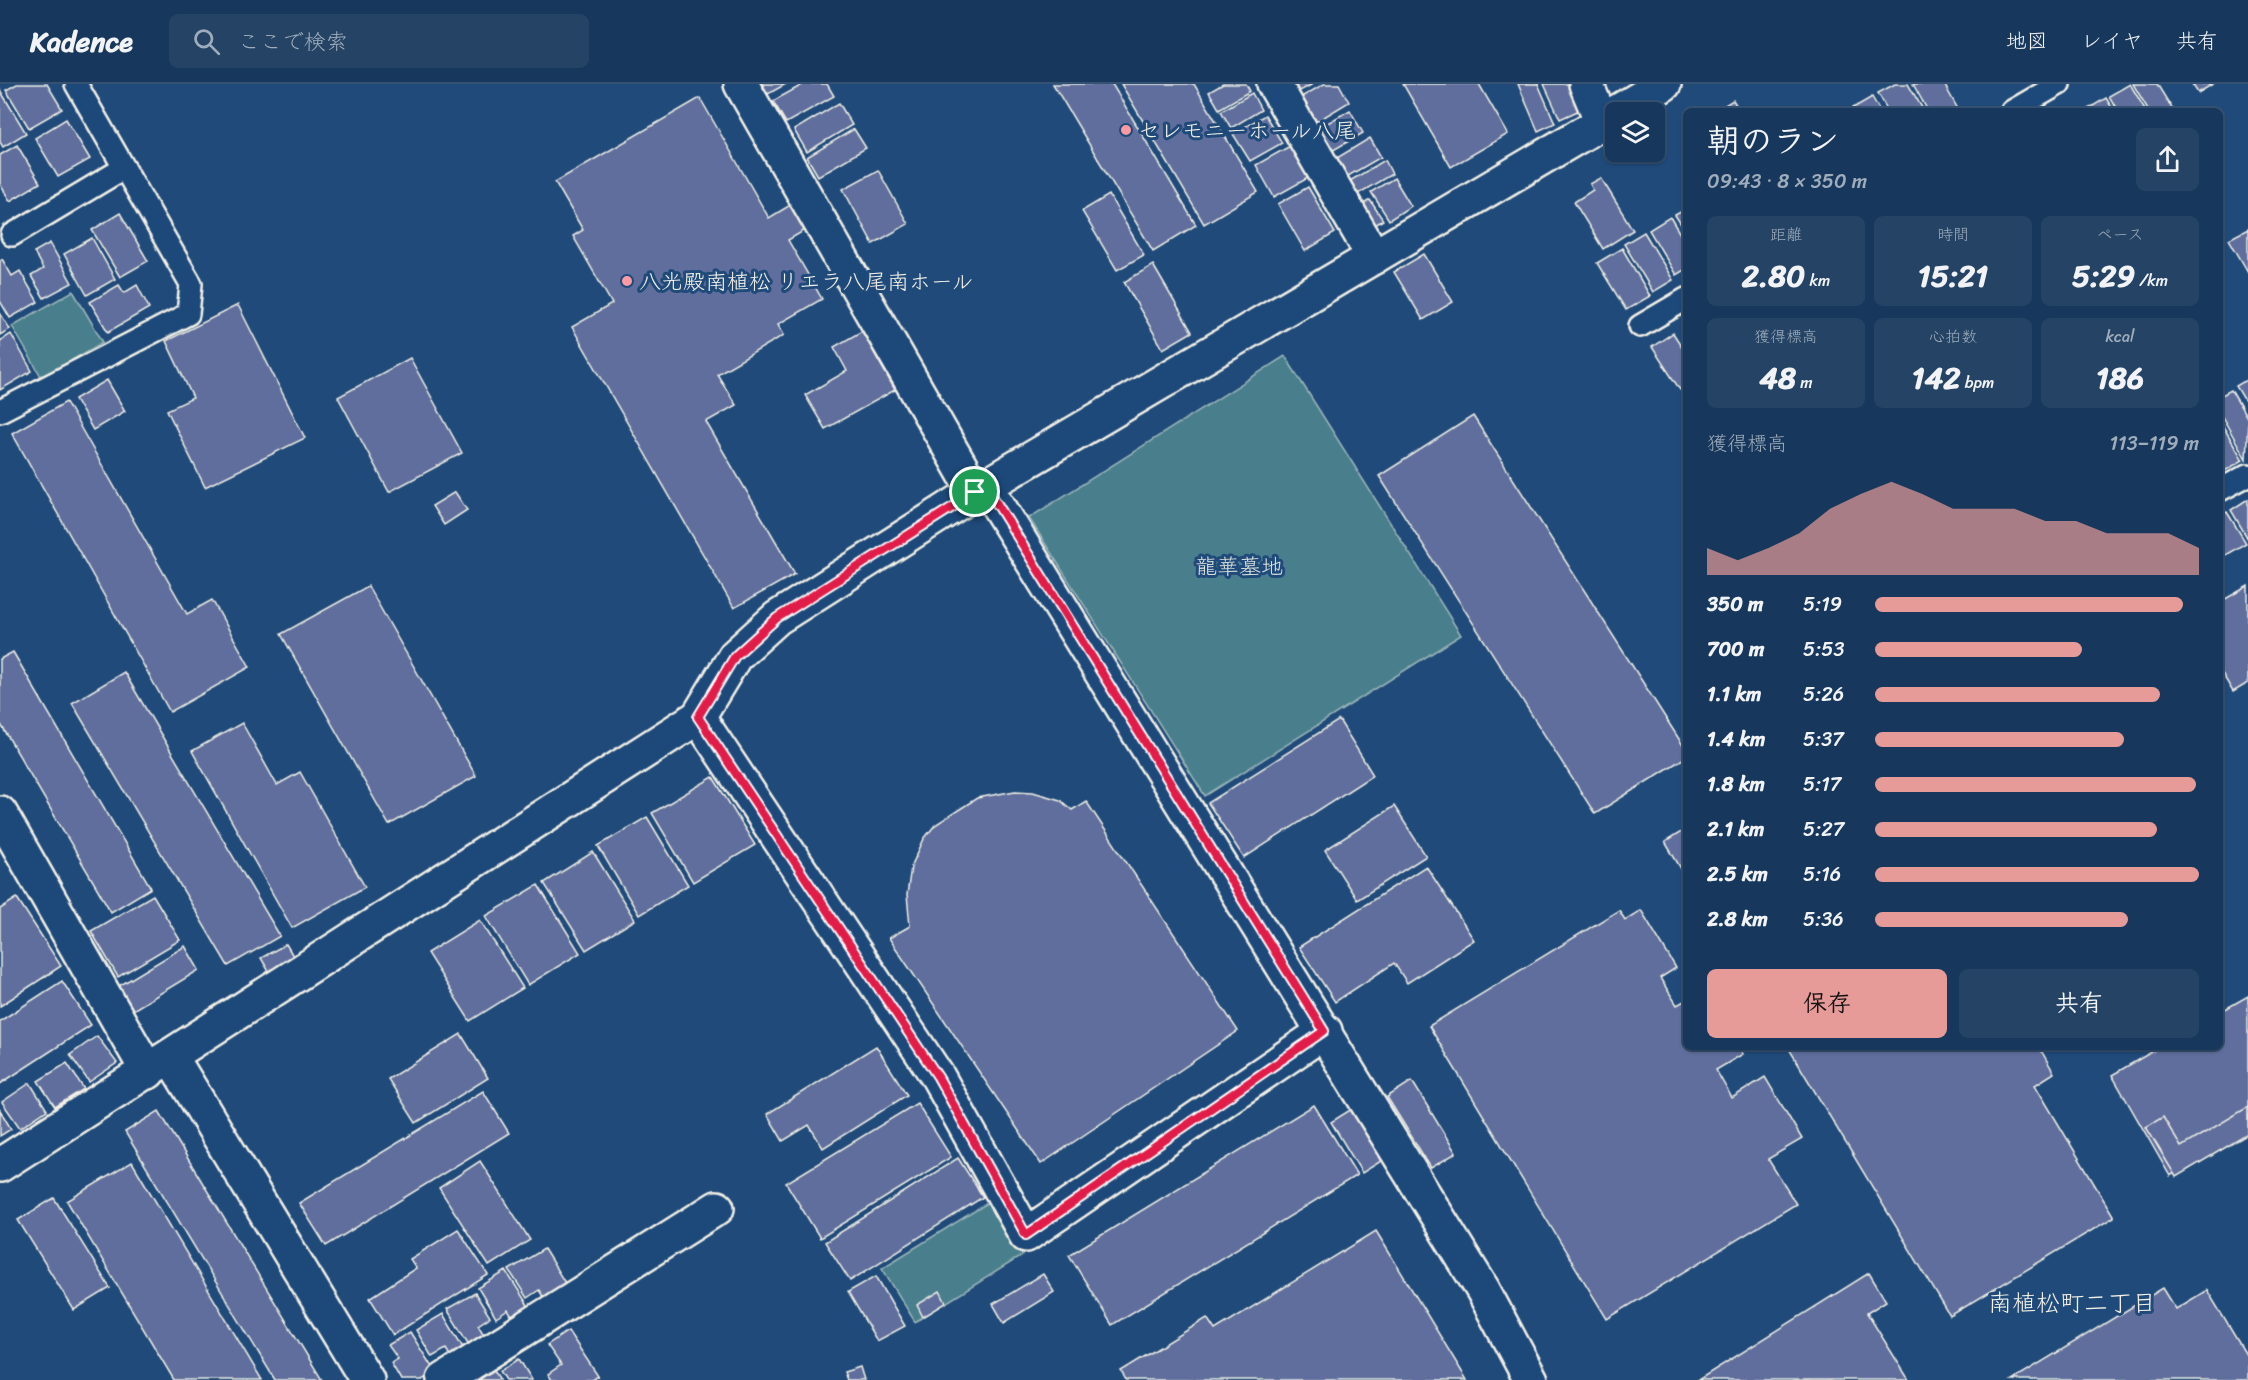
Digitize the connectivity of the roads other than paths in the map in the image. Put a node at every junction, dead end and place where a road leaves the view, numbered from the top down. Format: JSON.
{"nodes":[{"id":1,"x":76,"y":84,"type":"edge"},
{"id":2,"x":741,"y":84,"type":"edge"},
{"id":3,"x":1274,"y":84,"type":"edge"},
{"id":4,"x":1586,"y":84,"type":"edge"},
{"id":5,"x":1664,"y":84,"type":"edge"},
{"id":6,"x":2058,"y":84,"type":"edge"},
{"id":7,"x":1635,"y":102,"type":"edge"},
{"id":8,"x":1605,"y":107,"type":"edge"},
{"id":9,"x":2017,"y":108,"type":"edge"},
{"id":10,"x":1605,"y":120,"type":"edge"},
{"id":11,"x":124,"y":168,"type":"junction"},
{"id":12,"x":12,"y":235,"type":"dead end"},
{"id":13,"x":1374,"y":257,"type":"junction"},
{"id":14,"x":1683,"y":301,"type":"edge"},
{"id":15,"x":1640,"y":326,"type":"dead end"},
{"id":16,"x":0,"y":411,"type":"edge"},
{"id":17,"x":2248,"y":475,"type":"edge"},
{"id":18,"x":2223,"y":488,"type":"edge"},
{"id":19,"x":981,"y":489,"type":"junction"},
{"id":20,"x":698,"y":717,"type":"junction"},
{"id":21,"x":0,"y":813,"type":"edge"},
{"id":22,"x":1324,"y":1031,"type":"junction"},
{"id":23,"x":159,"y":1064,"type":"junction"},
{"id":24,"x":0,"y":1165,"type":"edge"},
{"id":25,"x":717,"y":1208,"type":"dead end"},
{"id":26,"x":367,"y":1380,"type":"edge"},
{"id":27,"x":444,"y":1380,"type":"edge"},
{"id":28,"x":1531,"y":1380,"type":"edge"}],
"edges":[{"from":1,"to":11,"type":"lane"},
{"from":2,"to":19,"type":"street"},
{"from":3,"to":13,"type":"street"},
{"from":4,"to":8,"type":"street"},
{"from":5,"to":7,"type":"street"},
{"from":6,"to":9,"type":"lane"},
{"from":10,"to":13,"type":"street"},
{"from":11,"to":12,"type":"lane"},
{"from":11,"to":16,"type":"lane"},
{"from":13,"to":19,"type":"street"},
{"from":14,"to":15,"type":"lane"},
{"from":17,"to":18,"type":"lane"},
{"from":19,"to":20,"type":"street"},
{"from":19,"to":22,"type":"street"},
{"from":20,"to":22,"type":"street"},
{"from":20,"to":23,"type":"street"},
{"from":21,"to":23,"type":"street"},
{"from":22,"to":28,"type":"street"},
{"from":23,"to":24,"type":"street"},
{"from":23,"to":26,"type":"street"},
{"from":25,"to":27,"type":"street"}]}
